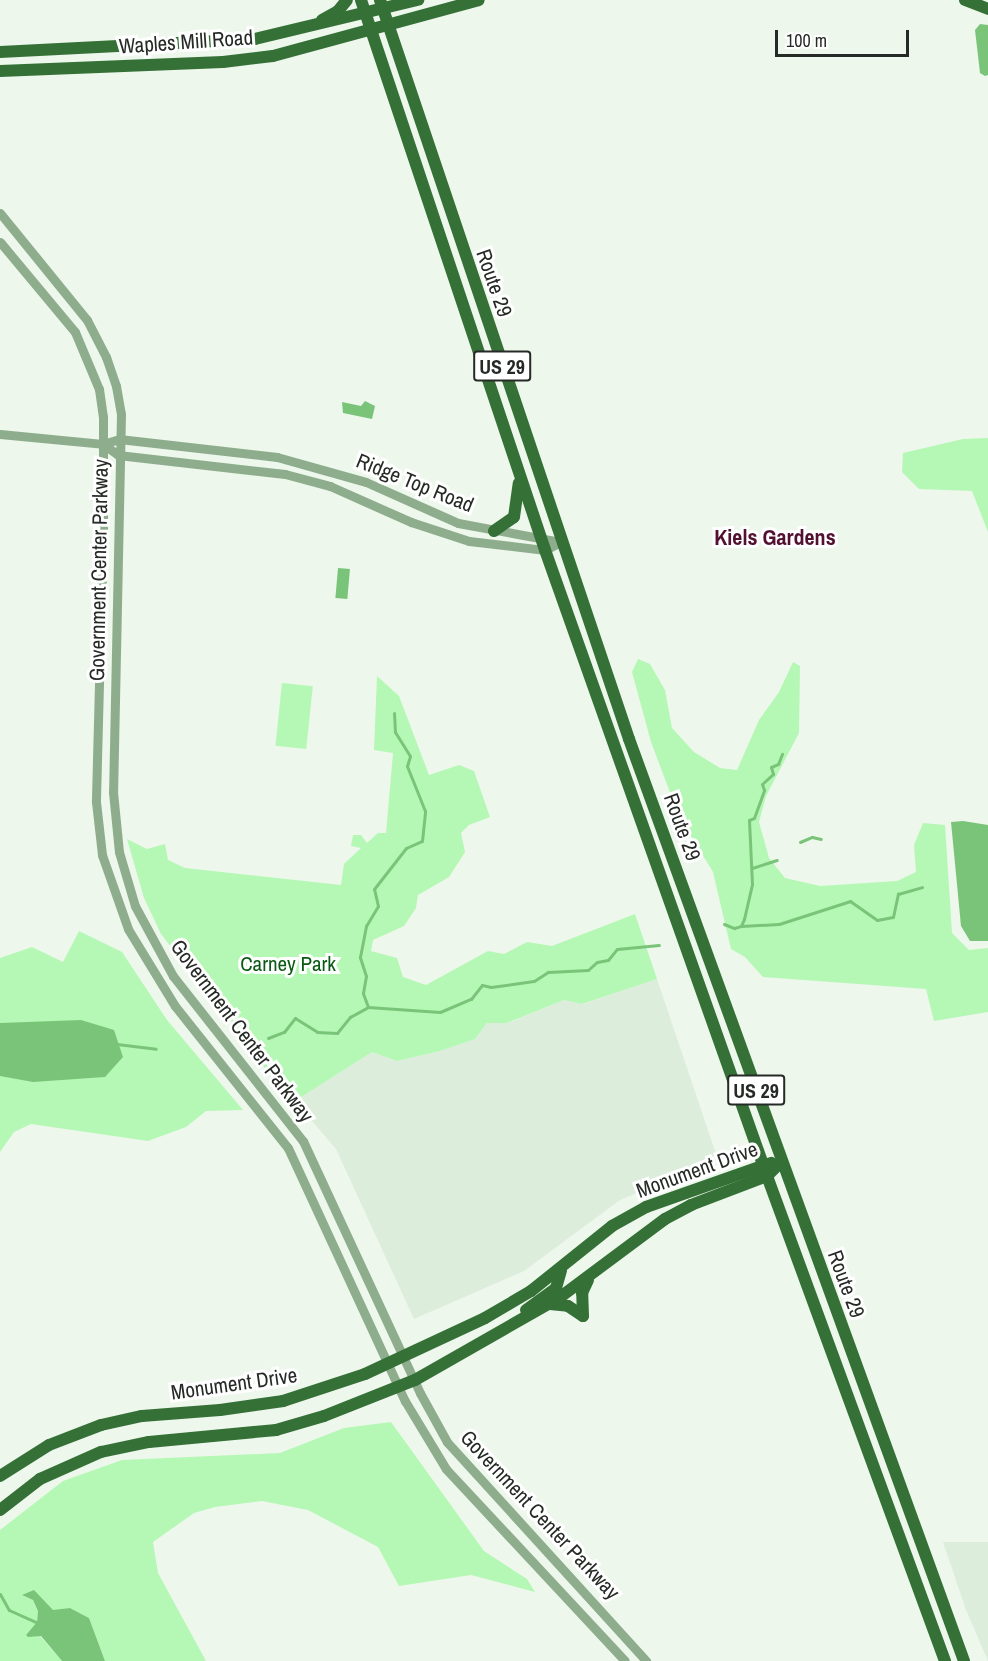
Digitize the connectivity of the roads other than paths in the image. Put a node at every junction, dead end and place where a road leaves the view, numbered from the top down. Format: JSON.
{"nodes":[{"id":1,"x":347,"y":0,"type":"edge"},
{"id":2,"x":361,"y":0,"type":"edge"},
{"id":3,"x":418,"y":0,"type":"edge"},
{"id":4,"x":479,"y":0,"type":"edge"},
{"id":5,"x":965,"y":0,"type":"edge"},
{"id":6,"x":381,"y":5,"type":"edge"},
{"id":7,"x":988,"y":9,"type":"edge"},
{"id":8,"x":366,"y":14,"type":"junction"},
{"id":9,"x":387,"y":25,"type":"junction"},
{"id":10,"x":371,"y":29,"type":"junction"},
{"id":11,"x":281,"y":35,"type":"junction"},
{"id":12,"x":0,"y":52,"type":"edge"},
{"id":13,"x":0,"y":71,"type":"edge"},
{"id":14,"x":0,"y":213,"type":"edge"},
{"id":15,"x":0,"y":242,"type":"edge"},
{"id":16,"x":0,"y":434,"type":"edge"},
{"id":17,"x":119,"y":439,"type":"junction"},
{"id":18,"x":103,"y":444,"type":"junction"},
{"id":19,"x":118,"y":455,"type":"junction"},
{"id":20,"x":520,"y":476,"type":"junction"},
{"id":21,"x":494,"y":531,"type":"junction"},
{"id":22,"x":540,"y":535,"type":"junction"},
{"id":23,"x":561,"y":542,"type":"junction"},
{"id":24,"x":545,"y":550,"type":"junction"},
{"id":25,"x":296,"y":1130,"type":"junction"},
{"id":26,"x":282,"y":1138,"type":"junction"},
{"id":27,"x":781,"y":1162,"type":"junction"},
{"id":28,"x":764,"y":1163,"type":"junction"},
{"id":29,"x":767,"y":1176,"type":"junction"},
{"id":30,"x":561,"y":1271,"type":"junction"},
{"id":31,"x":589,"y":1278,"type":"junction"},
{"id":32,"x":550,"y":1304,"type":"junction"},
{"id":33,"x":493,"y":1338,"type":"junction"},
{"id":34,"x":405,"y":1357,"type":"junction"},
{"id":35,"x":388,"y":1364,"type":"junction"},
{"id":36,"x":415,"y":1380,"type":"junction"},
{"id":37,"x":399,"y":1386,"type":"junction"},
{"id":38,"x":0,"y":1476,"type":"edge"},
{"id":39,"x":0,"y":1510,"type":"edge"},
{"id":40,"x":625,"y":1661,"type":"edge"},
{"id":41,"x":646,"y":1661,"type":"edge"},
{"id":42,"x":945,"y":1661,"type":"edge"},
{"id":43,"x":964,"y":1661,"type":"edge"}],
"edges":[{"from":1,"to":11,"type":"main road"},
{"from":2,"to":8,"type":"main road","name":"Route 29","number":"US 29"},
{"from":3,"to":6,"type":"main road","name":"Waples Mill Road"},
{"from":4,"to":9,"type":"main road","name":"Waples Mill Road"},
{"from":5,"to":7,"type":"main road"},
{"from":6,"to":8,"type":"main road","name":"Waples Mill Road"},
{"from":6,"to":9,"type":"main road","name":"Route 29","number":"US 29"},
{"from":8,"to":10,"type":"main road","name":"Route 29","number":"US 29"},
{"from":8,"to":11,"type":"main road","name":"Waples Mill Road"},
{"from":9,"to":10,"type":"main road","name":"Waples Mill Road"},
{"from":9,"to":23,"type":"main road","name":"Route 29","number":"US 29"},
{"from":10,"to":13,"type":"main road","name":"Waples Mill Road"},
{"from":10,"to":20,"type":"main road","name":"Route 29","number":"US 29"},
{"from":11,"to":12,"type":"main road","name":"Waples Mill Road"},
{"from":14,"to":17,"type":"street","name":"Government Center Parkway"},
{"from":15,"to":18,"type":"street","name":"Government Center Parkway"},
{"from":16,"to":18,"type":"street","name":"Ridge Top Road"},
{"from":17,"to":18,"type":"street","name":"Ridge Top Road"},
{"from":17,"to":19,"type":"street","name":"Government Center Parkway"},
{"from":17,"to":21,"type":"street","name":"Ridge Top Road"},
{"from":18,"to":19,"type":"street","name":"Ridge Top Road"},
{"from":18,"to":26,"type":"street","name":"Government Center Parkway"},
{"from":19,"to":24,"type":"street","name":"Ridge Top Road"},
{"from":19,"to":25,"type":"street","name":"Government Center Parkway"},
{"from":20,"to":21,"type":"main road"},
{"from":20,"to":22,"type":"main road","name":"Route 29","number":"US 29"},
{"from":21,"to":22,"type":"street","name":"Ridge Top Road"},
{"from":22,"to":23,"type":"street","name":"Ridge Top Road"},
{"from":22,"to":24,"type":"main road","name":"Route 29","number":"US 29"},
{"from":23,"to":24,"type":"street"},
{"from":23,"to":27,"type":"main road","name":"Route 29","number":"US 29"},
{"from":24,"to":28,"type":"main road","name":"Route 29","number":"US 29"},
{"from":25,"to":26,"type":"street"},
{"from":25,"to":34,"type":"street","name":"Government Center Parkway"},
{"from":26,"to":35,"type":"street","name":"Government Center Parkway"},
{"from":27,"to":28,"type":"main road","name":"Monument Drive"},
{"from":27,"to":29,"type":"main road","name":"Monument Drive"},
{"from":27,"to":43,"type":"main road","name":"Route 29","number":"US 29"},
{"from":28,"to":29,"type":"main road","name":"Route 29","number":"US 29"},
{"from":28,"to":30,"type":"main road","name":"Monument Drive"},
{"from":29,"to":31,"type":"main road","name":"Monument Drive"},
{"from":29,"to":42,"type":"main road","name":"Route 29","number":"US 29"},
{"from":30,"to":33,"type":"main road"},
{"from":30,"to":34,"type":"main road","name":"Monument Drive"},
{"from":31,"to":32,"type":"main road","name":"Monument Drive"},
{"from":31,"to":32,"type":"main road"},
{"from":32,"to":33,"type":"main road","name":"Monument Drive"},
{"from":33,"to":36,"type":"main road","name":"Monument Drive"},
{"from":34,"to":35,"type":"main road","name":"Monument Drive"},
{"from":34,"to":36,"type":"street","name":"Government Center Parkway"},
{"from":35,"to":37,"type":"street","name":"Government Center Parkway"},
{"from":35,"to":38,"type":"main road","name":"Monument Drive"},
{"from":36,"to":37,"type":"main road","name":"Monument Drive"},
{"from":36,"to":41,"type":"street","name":"Government Center Parkway"},
{"from":37,"to":39,"type":"main road","name":"Monument Drive"},
{"from":37,"to":40,"type":"street","name":"Government Center Parkway"}]}
